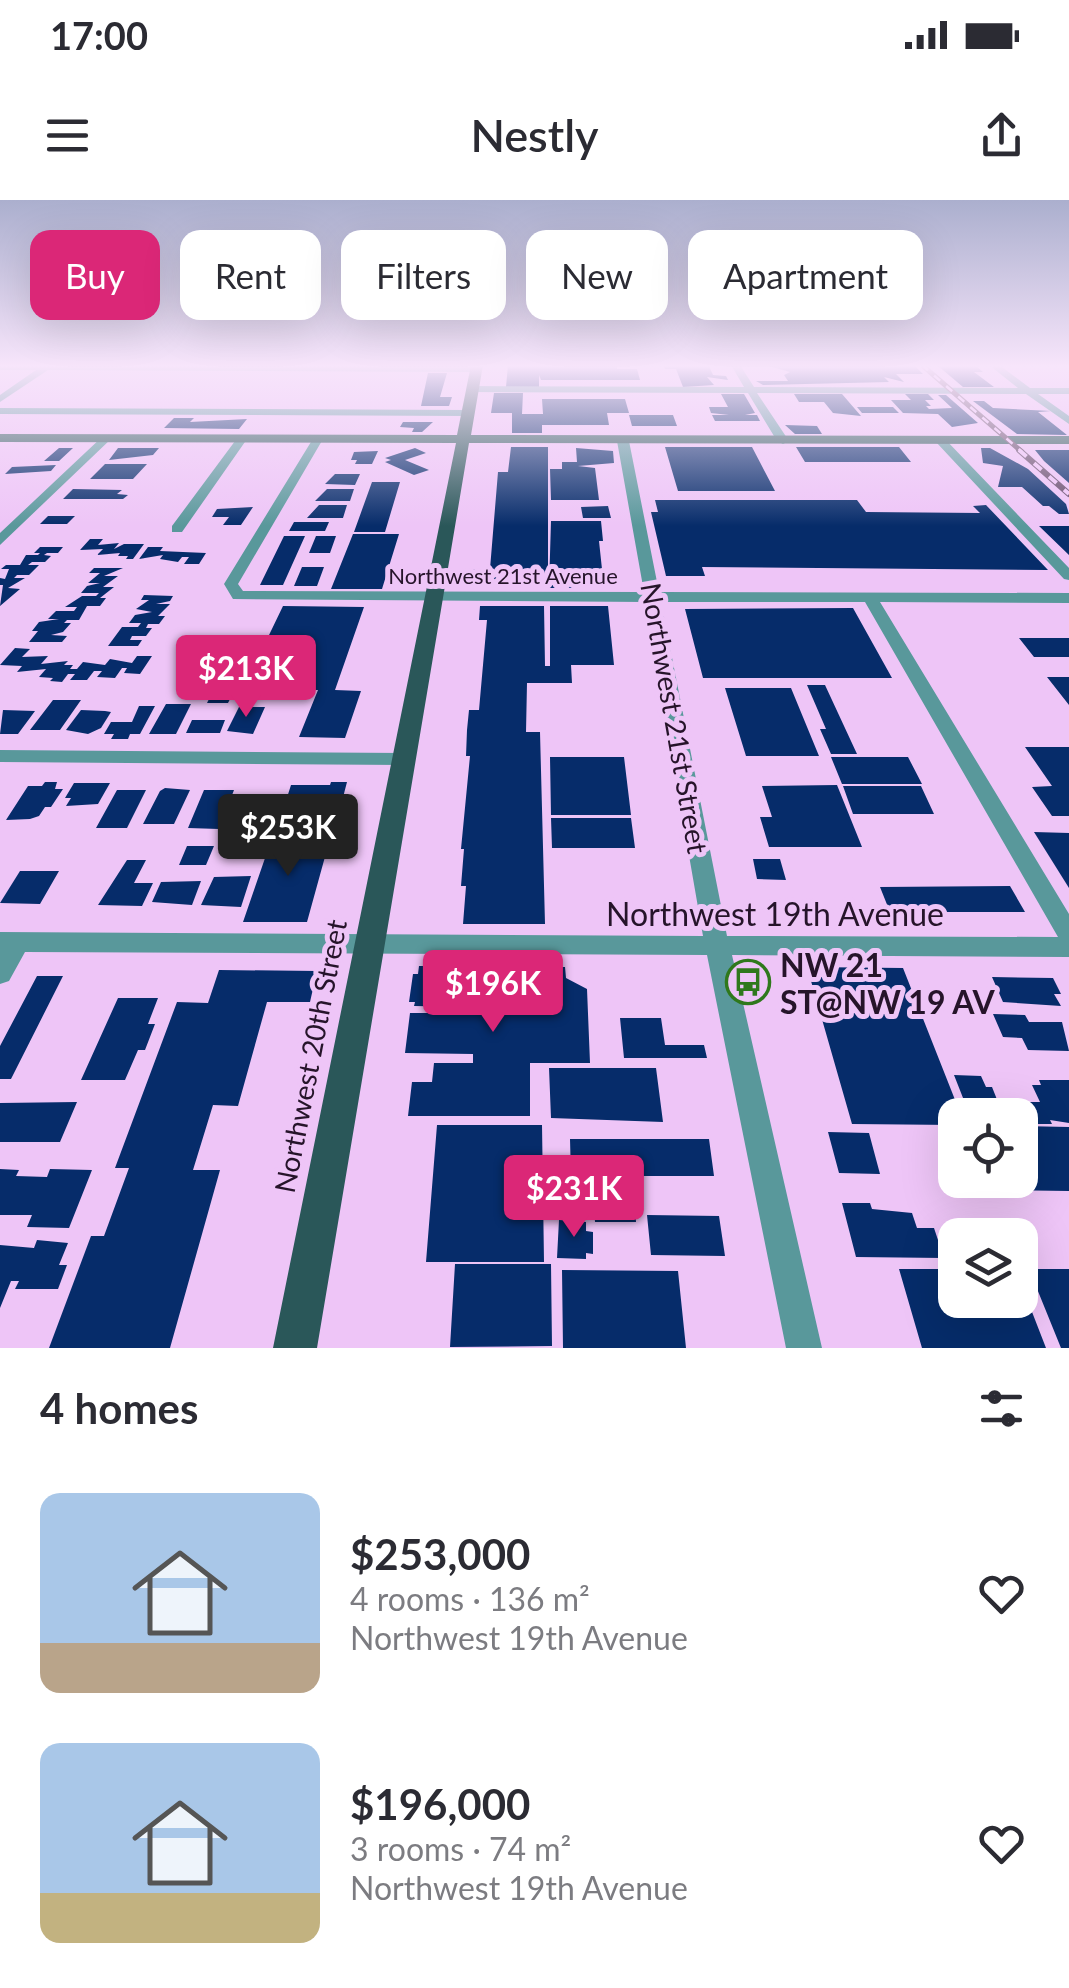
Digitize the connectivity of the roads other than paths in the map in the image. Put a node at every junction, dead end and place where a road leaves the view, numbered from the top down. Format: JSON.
{"nodes":[{"id":1,"x":467,"y":419,"type":"edge"},
{"id":2,"x":769,"y":419,"type":"edge"},
{"id":3,"x":108,"y":438,"type":"junction"},
{"id":4,"x":2,"y":439,"type":"edge"},
{"id":5,"x":242,"y":439,"type":"junction"},
{"id":6,"x":318,"y":440,"type":"junction"},
{"id":7,"x":463,"y":440,"type":"junction"},
{"id":8,"x":622,"y":440,"type":"junction"},
{"id":9,"x":783,"y":440,"type":"junction"},
{"id":10,"x":940,"y":440,"type":"junction"},
{"id":11,"x":1069,"y":440,"type":"edge"},
{"id":12,"x":177,"y":529,"type":"dead end"},
{"id":13,"x":0,"y":541,"type":"edge"},
{"id":14,"x":1069,"y":576,"type":"edge"},
{"id":15,"x":653,"y":596,"type":"junction"},
{"id":16,"x":434,"y":598,"type":"junction"},
{"id":17,"x":870,"y":598,"type":"junction"},
{"id":18,"x":1069,"y":598,"type":"edge"},
{"id":19,"x":0,"y":756,"type":"edge"},
{"id":20,"x":404,"y":759,"type":"junction"},
{"id":21,"x":1069,"y":935,"type":"edge"},
{"id":22,"x":9,"y":942,"type":"edge"},
{"id":23,"x":370,"y":943,"type":"junction"},
{"id":24,"x":717,"y":945,"type":"junction"},
{"id":25,"x":1069,"y":947,"type":"edge"},
{"id":26,"x":0,"y":974,"type":"edge"},
{"id":27,"x":294,"y":1348,"type":"edge"},
{"id":28,"x":804,"y":1348,"type":"edge"}],
"edges":[{"from":1,"to":7,"type":"main road","name":"Northwest 20th Street"},
{"from":2,"to":9,"type":"street"},
{"from":3,"to":4,"type":"main road"},
{"from":3,"to":5,"type":"main road"},
{"from":3,"to":13,"type":"street"},
{"from":5,"to":6,"type":"main road"},
{"from":5,"to":12,"type":"street"},
{"from":6,"to":7,"type":"main road"},
{"from":6,"to":16,"type":"street","name":"Northwest 21st Avenue"},
{"from":7,"to":8,"type":"main road"},
{"from":7,"to":16,"type":"main road","name":"Northwest 20th Street"},
{"from":8,"to":9,"type":"main road"},
{"from":8,"to":15,"type":"street","name":"Northwest 21st Street"},
{"from":9,"to":10,"type":"main road"},
{"from":10,"to":11,"type":"main road"},
{"from":10,"to":14,"type":"street"},
{"from":15,"to":16,"type":"street","name":"Northwest 21st Avenue"},
{"from":15,"to":17,"type":"street","name":"Northwest 21st Avenue"},
{"from":15,"to":24,"type":"street","name":"Northwest 21st Street"},
{"from":16,"to":20,"type":"main road","name":"Northwest 20th Street"},
{"from":17,"to":18,"type":"street","name":"Northwest 21st Avenue"},
{"from":17,"to":21,"type":"street"},
{"from":19,"to":20,"type":"street"},
{"from":20,"to":23,"type":"main road","name":"Northwest 20th Street"},
{"from":22,"to":23,"type":"street","name":"Northwest 19th Avenue"},
{"from":22,"to":26,"type":"street"},
{"from":23,"to":24,"type":"street","name":"Northwest 19th Avenue"},
{"from":23,"to":27,"type":"main road","name":"Northwest 20th Street"},
{"from":24,"to":25,"type":"street","name":"Northwest 19th Avenue"},
{"from":24,"to":28,"type":"street","name":"Northwest 21st Street"}]}
